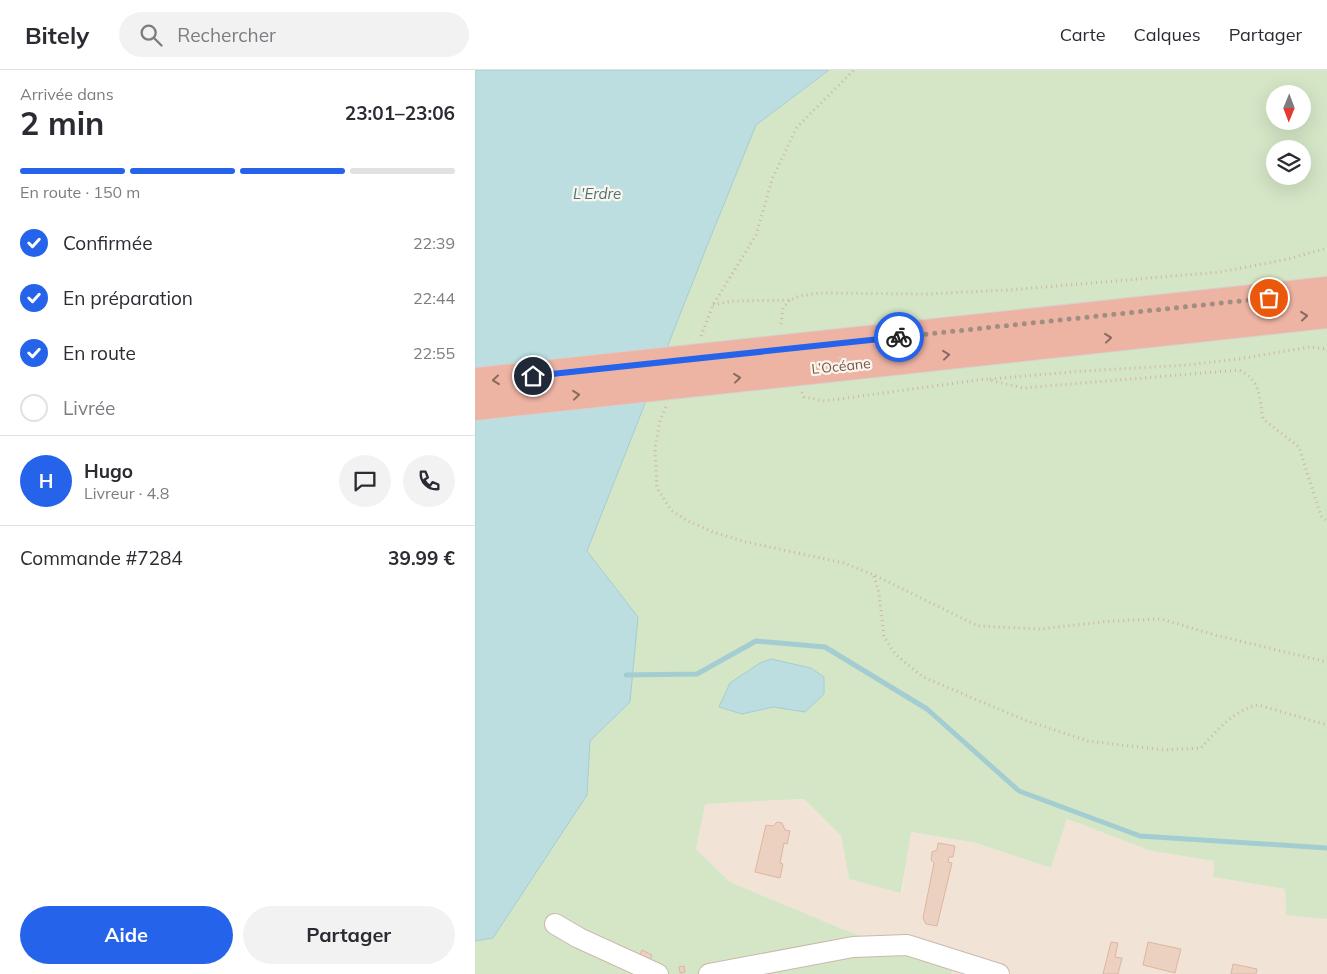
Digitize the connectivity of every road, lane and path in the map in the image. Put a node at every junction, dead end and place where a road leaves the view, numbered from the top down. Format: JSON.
{"nodes":[{"id":1,"x":854,"y":70,"type":"edge"},
{"id":2,"x":1327,"y":248,"type":"edge"},
{"id":3,"x":1327,"y":291,"type":"edge"},
{"id":4,"x":791,"y":300,"type":"junction"},
{"id":5,"x":713,"y":305,"type":"junction"},
{"id":6,"x":1327,"y":314,"type":"edge"},
{"id":7,"x":781,"y":324,"type":"dead end"},
{"id":8,"x":698,"y":342,"type":"dead end"},
{"id":9,"x":1327,"y":349,"type":"edge"},
{"id":10,"x":985,"y":379,"type":"junction"},
{"id":11,"x":475,"y":382,"type":"edge"},
{"id":12,"x":799,"y":384,"type":"dead end"},
{"id":13,"x":668,"y":403,"type":"dead end"},
{"id":14,"x":475,"y":406,"type":"edge"},
{"id":15,"x":1327,"y":521,"type":"edge"},
{"id":16,"x":874,"y":575,"type":"junction"},
{"id":17,"x":1327,"y":662,"type":"edge"},
{"id":18,"x":1327,"y":725,"type":"edge"},
{"id":19,"x":555,"y":924,"type":"dead end"},
{"id":20,"x":658,"y":974,"type":"edge"},
{"id":21,"x":709,"y":974,"type":"edge"},
{"id":22,"x":999,"y":974,"type":"edge"}],
"edges":[{"from":1,"to":5,"type":"path"},
{"from":2,"to":4,"type":"path"},
{"from":3,"to":11,"type":"highway","name":"L’Océane","one_way":true,"bridge":true},
{"from":4,"to":5,"type":"path"},
{"from":4,"to":7,"type":"path"},
{"from":5,"to":8,"type":"path"},
{"from":14,"to":6,"type":"highway","name":"L’Océane","one_way":true,"bridge":true},
{"from":9,"to":10,"type":"path"},
{"from":10,"to":12,"type":"path"},
{"from":10,"to":15,"type":"path"},
{"from":13,"to":16,"type":"path"},
{"from":16,"to":17,"type":"path"},
{"from":16,"to":18,"type":"path"},
{"from":19,"to":20,"type":"street"},
{"from":21,"to":22,"type":"street"}]}
